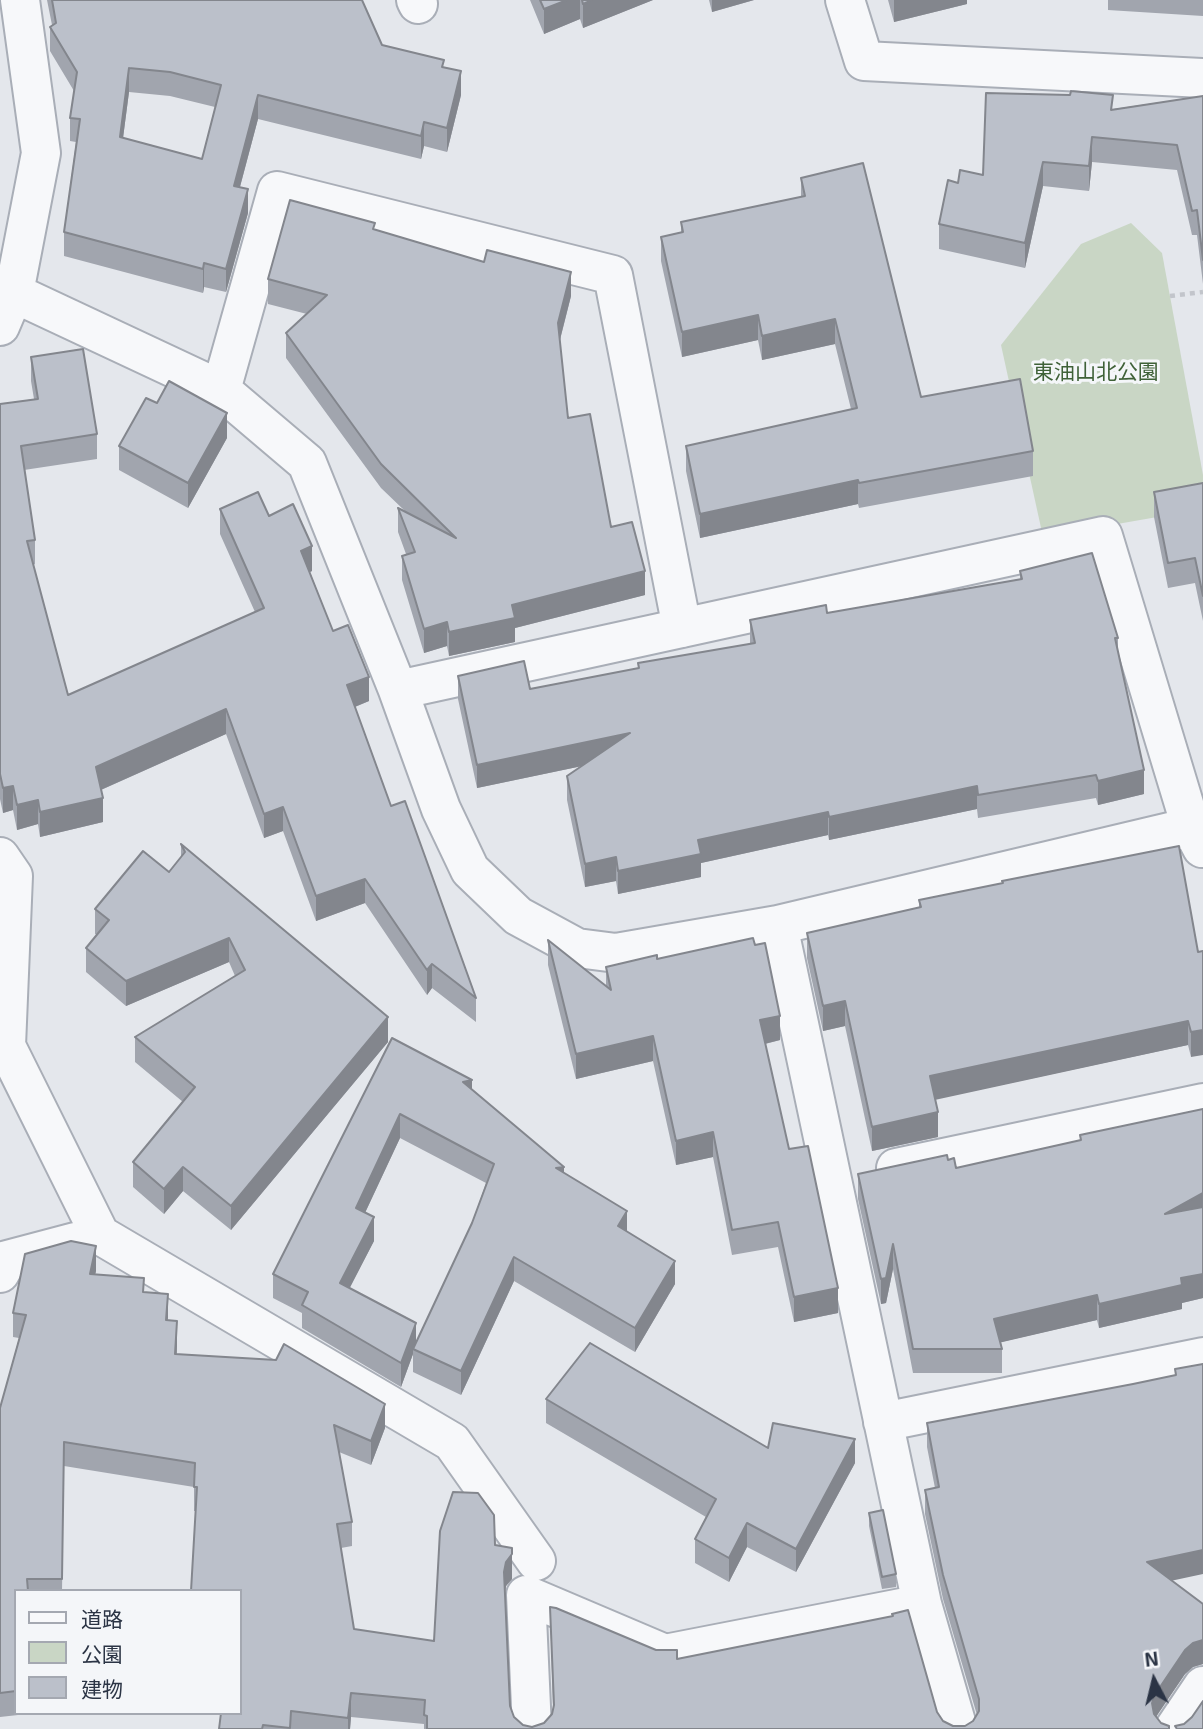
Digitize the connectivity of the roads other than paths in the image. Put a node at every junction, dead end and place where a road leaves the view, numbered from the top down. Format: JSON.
{"nodes":[{"id":1,"x":20,"y":0,"type":"edge"},
{"id":2,"x":845,"y":0,"type":"edge"},
{"id":3,"x":1203,"y":78,"type":"edge"},
{"id":4,"x":7,"y":309,"type":"edge"},
{"id":5,"x":221,"y":390,"type":"junction"},
{"id":6,"x":682,"y":628,"type":"junction"},
{"id":7,"x":398,"y":690,"type":"junction"},
{"id":8,"x":1199,"y":834,"type":"edge"},
{"id":9,"x":0,"y":857,"type":"edge"},
{"id":10,"x":778,"y":925,"type":"junction"},
{"id":11,"x":1203,"y":1102,"type":"edge"},
{"id":12,"x":833,"y":1182,"type":"junction"},
{"id":13,"x":100,"y":1235,"type":"junction"},
{"id":14,"x":0,"y":1273,"type":"edge"},
{"id":15,"x":1203,"y":1357,"type":"edge"},
{"id":16,"x":883,"y":1422,"type":"junction"},
{"id":17,"x":536,"y":1561,"type":"dead end"},
{"id":18,"x":922,"y":1604,"type":"junction"},
{"id":19,"x":1203,"y":1686,"type":"edge"},
{"id":20,"x":532,"y":1729,"type":"edge"},
{"id":21,"x":958,"y":1729,"type":"edge"},
{"id":22,"x":1174,"y":1729,"type":"edge"}],
"edges":[{"from":1,"to":4,"type":"street"},
{"from":2,"to":3,"type":"street"},
{"from":4,"to":5,"type":"street"},
{"from":5,"to":6,"type":"street"},
{"from":5,"to":7,"type":"street"},
{"from":6,"to":7,"type":"street"},
{"from":6,"to":8,"type":"street"},
{"from":7,"to":10,"type":"street"},
{"from":8,"to":10,"type":"street"},
{"from":9,"to":13,"type":"street"},
{"from":10,"to":12,"type":"street"},
{"from":11,"to":12,"type":"street"},
{"from":12,"to":16,"type":"street"},
{"from":13,"to":14,"type":"street"},
{"from":13,"to":17,"type":"street"},
{"from":15,"to":16,"type":"street"},
{"from":16,"to":18,"type":"street"},
{"from":18,"to":20,"type":"street"},
{"from":18,"to":21,"type":"street"},
{"from":19,"to":22,"type":"street"}]}
